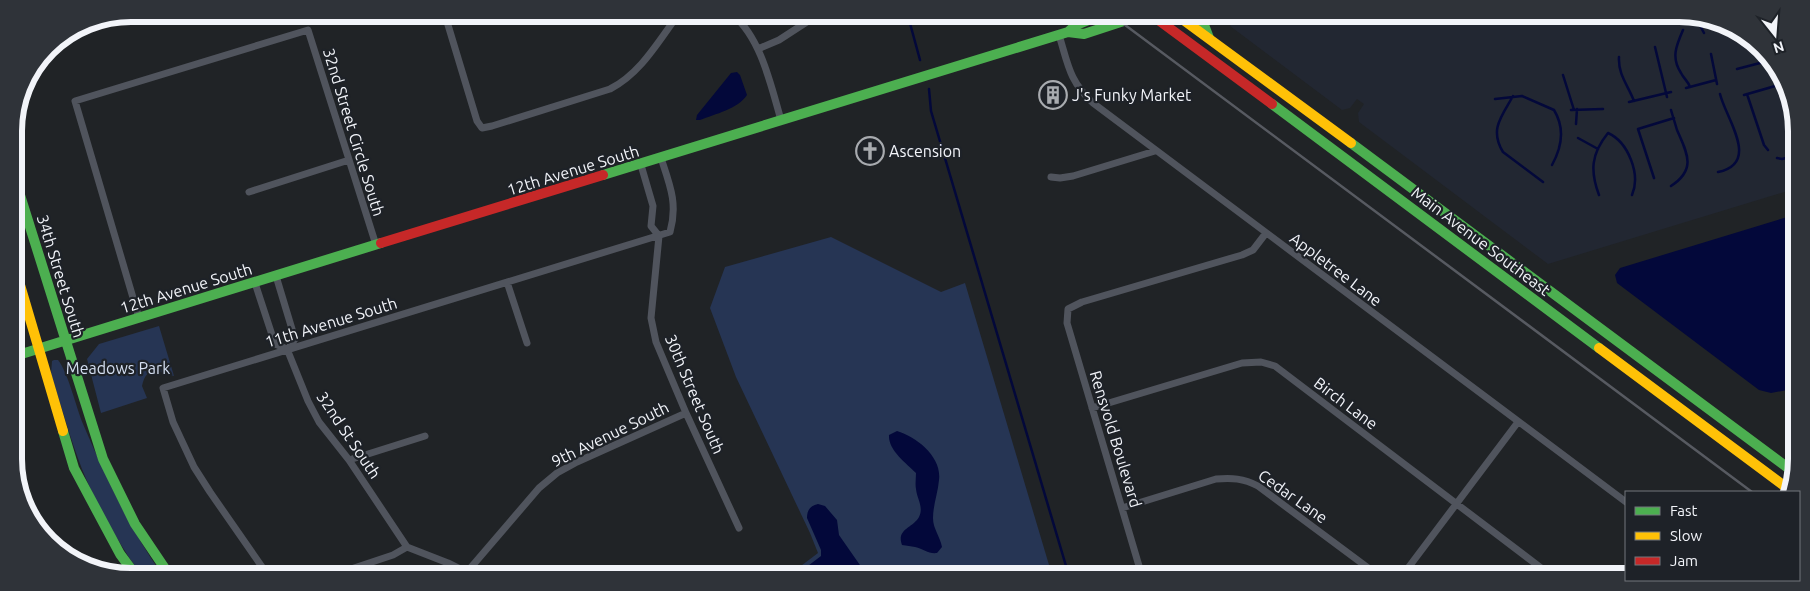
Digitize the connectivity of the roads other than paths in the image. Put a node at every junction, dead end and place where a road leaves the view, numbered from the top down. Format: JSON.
{"nodes":[{"id":1,"x":447,"y":22,"type":"edge"},
{"id":2,"x":673,"y":22,"type":"edge"},
{"id":3,"x":740,"y":22,"type":"edge"},
{"id":4,"x":807,"y":22,"type":"edge"},
{"id":5,"x":1083,"y":22,"type":"edge"},
{"id":6,"x":1121,"y":22,"type":"edge"},
{"id":7,"x":1161,"y":22,"type":"edge"},
{"id":8,"x":1186,"y":22,"type":"edge"},
{"id":9,"x":1203,"y":22,"type":"edge"},
{"id":10,"x":1063,"y":34,"type":"junction"},
{"id":11,"x":1210,"y":39,"type":"junction"},
{"id":12,"x":758,"y":49,"type":"junction"},
{"id":13,"x":781,"y":120,"type":"junction"},
{"id":14,"x":1156,"y":150,"type":"junction"},
{"id":15,"x":661,"y":158,"type":"junction"},
{"id":16,"x":349,"y":160,"type":"junction"},
{"id":17,"x":640,"y":165,"type":"junction"},
{"id":18,"x":1051,"y":177,"type":"dead end"},
{"id":19,"x":249,"y":192,"type":"dead end"},
{"id":20,"x":23,"y":205,"type":"edge"},
{"id":21,"x":1266,"y":233,"type":"junction"},
{"id":22,"x":659,"y":236,"type":"junction"},
{"id":23,"x":376,"y":245,"type":"junction"},
{"id":24,"x":276,"y":276,"type":"junction"},
{"id":25,"x":507,"y":282,"type":"junction"},
{"id":26,"x":255,"y":283,"type":"junction"},
{"id":27,"x":22,"y":294,"type":"edge"},
{"id":28,"x":139,"y":318,"type":"junction"},
{"id":29,"x":64,"y":340,"type":"junction"},
{"id":30,"x":527,"y":343,"type":"dead end"},
{"id":31,"x":38,"y":348,"type":"junction"},
{"id":32,"x":288,"y":349,"type":"junction"},
{"id":33,"x":22,"y":353,"type":"edge"},
{"id":34,"x":1092,"y":408,"type":"junction"},
{"id":35,"x":686,"y":413,"type":"junction"},
{"id":36,"x":1518,"y":422,"type":"junction"},
{"id":37,"x":425,"y":436,"type":"dead end"},
{"id":38,"x":349,"y":460,"type":"junction"},
{"id":39,"x":1787,"y":468,"type":"edge"},
{"id":40,"x":1784,"y":486,"type":"edge"},
{"id":41,"x":1625,"y":501,"type":"edge"},
{"id":42,"x":1456,"y":505,"type":"junction"},
{"id":43,"x":1122,"y":508,"type":"junction"},
{"id":44,"x":740,"y":528,"type":"dead end"},
{"id":45,"x":407,"y":546,"type":"junction"},
{"id":46,"x":130,"y":568,"type":"edge"},
{"id":47,"x":165,"y":568,"type":"edge"},
{"id":48,"x":264,"y":568,"type":"edge"},
{"id":49,"x":354,"y":568,"type":"edge"},
{"id":50,"x":458,"y":568,"type":"edge"},
{"id":51,"x":473,"y":568,"type":"edge"},
{"id":52,"x":1140,"y":568,"type":"edge"},
{"id":53,"x":1369,"y":568,"type":"edge"},
{"id":54,"x":1408,"y":568,"type":"edge"},
{"id":55,"x":1541,"y":568,"type":"edge"}],
"edges":[{"from":1,"to":2,"type":"street"},
{"from":3,"to":12,"type":"street"},
{"from":4,"to":12,"type":"street"},
{"from":5,"to":10,"type":"main road"},
{"from":6,"to":10,"type":"main road","name":"12th Avenue South"},
{"from":7,"to":40,"type":"main road","name":"Main Avenue Southeast"},
{"from":8,"to":11,"type":"main road","name":"Main Avenue Southeast"},
{"from":9,"to":11,"type":"main road"},
{"from":10,"to":13,"type":"main road","name":"12th Avenue South"},
{"from":10,"to":14,"type":"street","name":"Appletree Lane"},
{"from":11,"to":39,"type":"main road","name":"Main Avenue Southeast"},
{"from":12,"to":13,"type":"street"},
{"from":13,"to":15,"type":"main road","name":"12th Avenue South"},
{"from":14,"to":18,"type":"street"},
{"from":14,"to":21,"type":"street","name":"Appletree Lane"},
{"from":15,"to":17,"type":"main road","name":"12th Avenue South"},
{"from":15,"to":22,"type":"street"},
{"from":16,"to":19,"type":"street"},
{"from":16,"to":23,"type":"street","name":"32nd Street Circle South"},
{"from":16,"to":28,"type":"street","name":"32nd Street Circle South"},
{"from":17,"to":22,"type":"street","name":"30th Street South"},
{"from":17,"to":23,"type":"main road","name":"12th Avenue South"},
{"from":20,"to":29,"type":"main road","name":"34th Street South"},
{"from":21,"to":34,"type":"street","name":"Rensvold Boulevard"},
{"from":21,"to":36,"type":"street","name":"Appletree Lane"},
{"from":22,"to":25,"type":"street","name":"11th Avenue South"},
{"from":22,"to":35,"type":"street","name":"30th Street South"},
{"from":23,"to":24,"type":"main road","name":"12th Avenue South"},
{"from":24,"to":26,"type":"main road","name":"12th Avenue South"},
{"from":24,"to":32,"type":"street"},
{"from":25,"to":30,"type":"street"},
{"from":25,"to":32,"type":"street","name":"11th Avenue South"},
{"from":26,"to":28,"type":"main road","name":"12th Avenue South"},
{"from":26,"to":32,"type":"street","name":"32nd St South"},
{"from":27,"to":31,"type":"main road"},
{"from":28,"to":29,"type":"main road","name":"12th Avenue South"},
{"from":29,"to":31,"type":"main road","name":"12th Avenue South"},
{"from":29,"to":47,"type":"main road","name":"34th Street South"},
{"from":31,"to":33,"type":"main road","name":"12th Avenue South"},
{"from":31,"to":46,"type":"main road"},
{"from":32,"to":38,"type":"street","name":"32nd St South"},
{"from":32,"to":48,"type":"street","name":"11th Avenue South"},
{"from":34,"to":42,"type":"street","name":"Birch Lane"},
{"from":34,"to":43,"type":"street","name":"Rensvold Boulevard"},
{"from":35,"to":44,"type":"street","name":"30th Street South"},
{"from":35,"to":51,"type":"street","name":"9th Avenue South"},
{"from":36,"to":41,"type":"street","name":"Appletree Lane"},
{"from":36,"to":42,"type":"street"},
{"from":37,"to":38,"type":"street"},
{"from":38,"to":45,"type":"street","name":"32nd St South"},
{"from":42,"to":54,"type":"street"},
{"from":42,"to":55,"type":"street","name":"Birch Lane"},
{"from":43,"to":52,"type":"street","name":"Rensvold Boulevard"},
{"from":43,"to":53,"type":"street","name":"Cedar Lane"},
{"from":45,"to":49,"type":"street"},
{"from":45,"to":50,"type":"street"}]}
